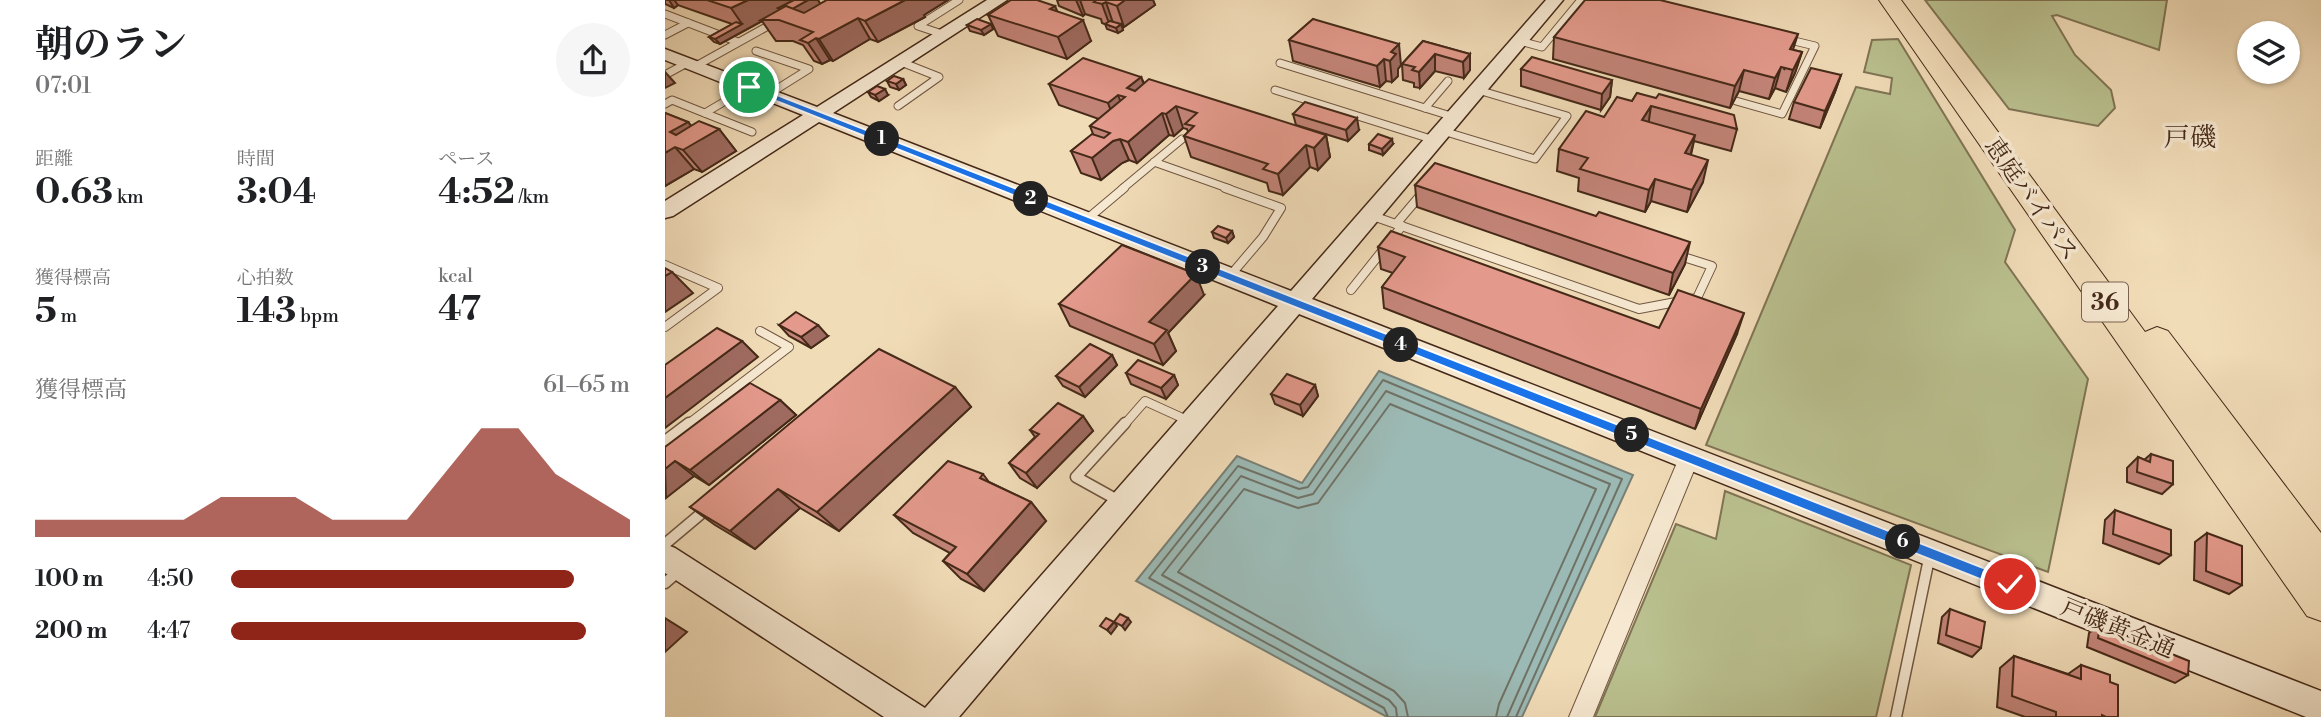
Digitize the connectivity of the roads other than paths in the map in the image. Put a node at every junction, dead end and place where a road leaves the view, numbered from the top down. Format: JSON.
{"nodes":[{"id":1,"x":959,"y":0,"type":"edge"},
{"id":2,"x":999,"y":0,"type":"edge"},
{"id":3,"x":1555,"y":0,"type":"edge"},
{"id":4,"x":1581,"y":0,"type":"edge"},
{"id":5,"x":1891,"y":0,"type":"edge"},
{"id":6,"x":1907,"y":0,"type":"edge"},
{"id":7,"x":665,"y":14,"type":"edge"},
{"id":8,"x":782,"y":18,"type":"edge"},
{"id":9,"x":688,"y":23,"type":"junction"},
{"id":10,"x":945,"y":34,"type":"junction"},
{"id":11,"x":665,"y":35,"type":"edge"},
{"id":12,"x":1777,"y":37,"type":"edge"},
{"id":13,"x":1520,"y":41,"type":"junction"},
{"id":14,"x":738,"y":42,"type":"junction"},
{"id":15,"x":756,"y":51,"type":"dead end"},
{"id":16,"x":683,"y":61,"type":"edge"},
{"id":17,"x":901,"y":62,"type":"junction"},
{"id":18,"x":1280,"y":63,"type":"dead end"},
{"id":19,"x":665,"y":75,"type":"edge"},
{"id":20,"x":1448,"y":81,"type":"dead end"},
{"id":21,"x":1275,"y":90,"type":"dead end"},
{"id":22,"x":1478,"y":90,"type":"junction"},
{"id":23,"x":759,"y":91,"type":"junction"},
{"id":24,"x":1736,"y":101,"type":"edge"},
{"id":25,"x":665,"y":104,"type":"edge"},
{"id":26,"x":898,"y":106,"type":"dead end"},
{"id":27,"x":1425,"y":108,"type":"junction"},
{"id":28,"x":705,"y":113,"type":"junction"},
{"id":29,"x":820,"y":114,"type":"junction"},
{"id":30,"x":1444,"y":129,"type":"junction"},
{"id":31,"x":752,"y":132,"type":"dead end"},
{"id":32,"x":1182,"y":139,"type":"edge"},
{"id":33,"x":1154,"y":162,"type":"junction"},
{"id":34,"x":1428,"y":186,"type":"edge"},
{"id":35,"x":665,"y":211,"type":"edge"},
{"id":36,"x":1370,"y":215,"type":"junction"},
{"id":37,"x":1085,"y":221,"type":"junction"},
{"id":38,"x":1399,"y":225,"type":"junction"},
{"id":39,"x":1673,"y":253,"type":"edge"},
{"id":40,"x":665,"y":265,"type":"edge"},
{"id":41,"x":1228,"y":277,"type":"junction"},
{"id":42,"x":1352,"y":290,"type":"dead end"},
{"id":43,"x":1294,"y":303,"type":"junction"},
{"id":44,"x":665,"y":327,"type":"edge"},
{"id":45,"x":760,"y":331,"type":"dead end"},
{"id":46,"x":1191,"y":422,"type":"junction"},
{"id":47,"x":665,"y":441,"type":"edge"},
{"id":48,"x":1689,"y":458,"type":"junction"},
{"id":49,"x":718,"y":500,"type":"edge"},
{"id":50,"x":1122,"y":502,"type":"junction"},
{"id":51,"x":1930,"y":553,"type":"junction"},
{"id":52,"x":669,"y":563,"type":"edge"},
{"id":53,"x":2321,"y":563,"type":"edge"},
{"id":54,"x":2321,"y":603,"type":"edge"},
{"id":55,"x":2321,"y":707,"type":"edge"},
{"id":56,"x":913,"y":717,"type":"edge"},
{"id":57,"x":938,"y":717,"type":"edge"},
{"id":58,"x":1581,"y":717,"type":"edge"},
{"id":59,"x":1896,"y":717,"type":"edge"}],
"edges":[{"from":1,"to":10,"type":"lane"},
{"from":2,"to":10,"type":"street"},
{"from":3,"to":13,"type":"street"},
{"from":4,"to":13,"type":"lane"},
{"from":5,"to":54,"type":"highway","name":"恵庭バイパス","number":"36"},
{"from":6,"to":53,"type":"highway","name":"恵庭バイパス","number":"36"},
{"from":7,"to":9,"type":"lane"},
{"from":8,"to":14,"type":"lane"},
{"from":9,"to":11,"type":"lane"},
{"from":9,"to":14,"type":"lane"},
{"from":10,"to":17,"type":"street"},
{"from":12,"to":24,"type":"lane"},
{"from":13,"to":22,"type":"street"},
{"from":14,"to":16,"type":"lane"},
{"from":15,"to":23,"type":"lane"},
{"from":16,"to":19,"type":"lane"},
{"from":16,"to":23,"type":"street","name":"戸磯黄金通"},
{"from":17,"to":26,"type":"lane"},
{"from":17,"to":29,"type":"street"},
{"from":18,"to":27,"type":"lane"},
{"from":20,"to":27,"type":"lane"},
{"from":21,"to":30,"type":"lane"},
{"from":22,"to":30,"type":"street"},
{"from":22,"to":30,"type":"lane"},
{"from":23,"to":28,"type":"lane"},
{"from":23,"to":29,"type":"street","name":"戸磯黄金通"},
{"from":25,"to":28,"type":"lane"},
{"from":27,"to":30,"type":"lane"},
{"from":28,"to":31,"type":"lane"},
{"from":29,"to":35,"type":"street"},
{"from":29,"to":37,"type":"street","name":"戸磯黄金通"},
{"from":30,"to":36,"type":"street"},
{"from":32,"to":33,"type":"lane"},
{"from":33,"to":37,"type":"lane"},
{"from":33,"to":41,"type":"lane"},
{"from":34,"to":38,"type":"lane"},
{"from":36,"to":38,"type":"lane"},
{"from":36,"to":43,"type":"street"},
{"from":37,"to":41,"type":"street","name":"戸磯黄金通"},
{"from":38,"to":39,"type":"lane"},
{"from":38,"to":42,"type":"lane"},
{"from":40,"to":44,"type":"lane"},
{"from":41,"to":43,"type":"street","name":"戸磯黄金通"},
{"from":43,"to":46,"type":"street"},
{"from":43,"to":48,"type":"street","name":"戸磯黄金通"},
{"from":45,"to":47,"type":"lane"},
{"from":46,"to":50,"type":"street"},
{"from":46,"to":50,"type":"lane"},
{"from":48,"to":51,"type":"street","name":"戸磯黄金通"},
{"from":48,"to":58,"type":"street"},
{"from":49,"to":52,"type":"lane"},
{"from":50,"to":57,"type":"street"},
{"from":51,"to":55,"type":"street","name":"戸磯黄金通"},
{"from":51,"to":59,"type":"lane"},
{"from":52,"to":56,"type":"street"}]}
